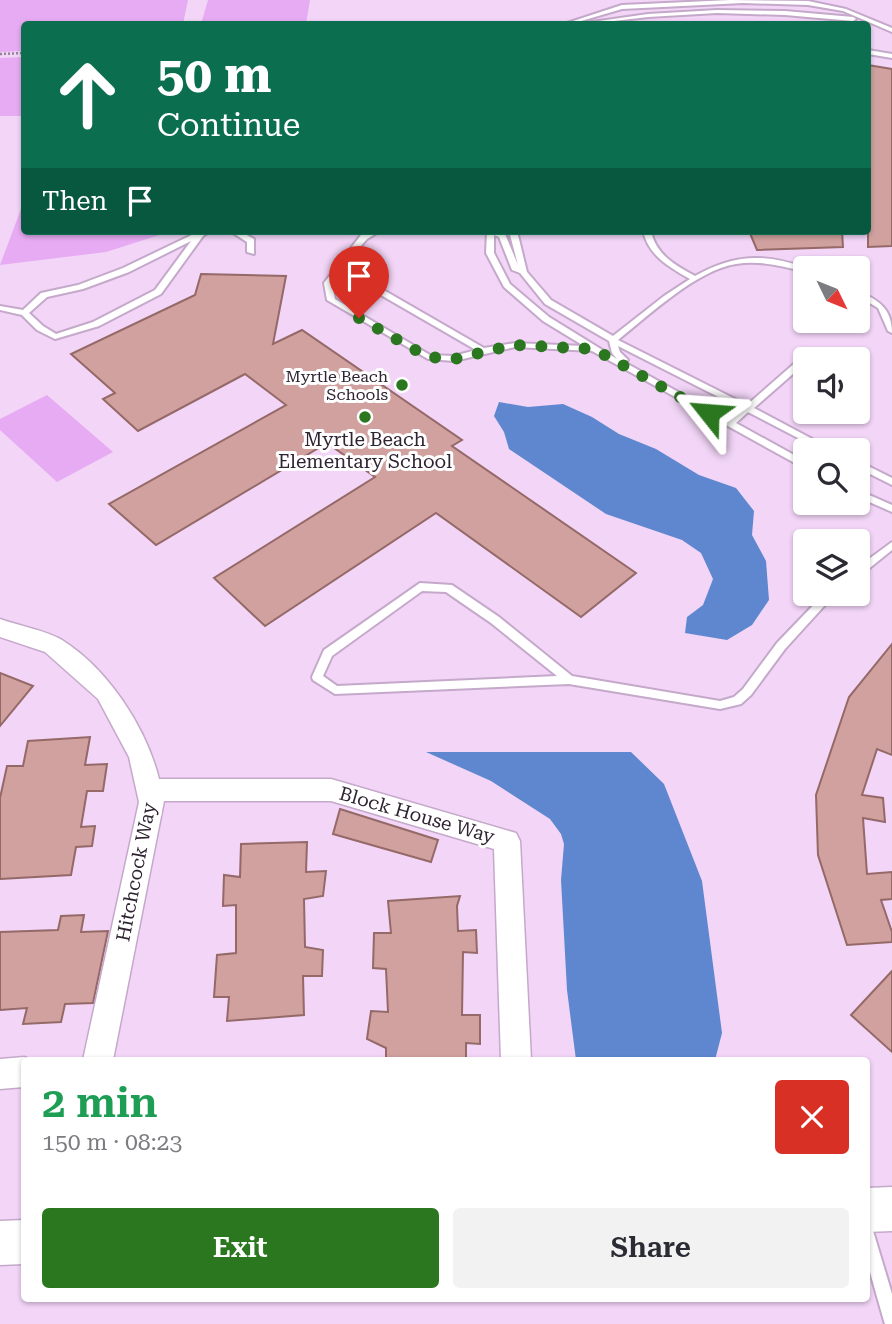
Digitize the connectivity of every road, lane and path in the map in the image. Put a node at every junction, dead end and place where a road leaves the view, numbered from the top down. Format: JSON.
{"nodes":[{"id":1,"x":617,"y":0,"type":"edge"},
{"id":2,"x":633,"y":6,"type":"junction"},
{"id":3,"x":647,"y":14,"type":"junction"},
{"id":4,"x":576,"y":21,"type":"edge"},
{"id":5,"x":600,"y":21,"type":"edge"},
{"id":6,"x":870,"y":21,"type":"joint"},
{"id":7,"x":871,"y":21,"type":"edge"},
{"id":8,"x":892,"y":30,"type":"edge"},
{"id":9,"x":871,"y":52,"type":"edge"},
{"id":10,"x":21,"y":53,"type":"edge"},
{"id":11,"x":0,"y":54,"type":"edge"},
{"id":12,"x":892,"y":56,"type":"edge"},
{"id":13,"x":197,"y":235,"type":"edge"},
{"id":14,"x":201,"y":235,"type":"edge"},
{"id":15,"x":241,"y":235,"type":"edge"},
{"id":16,"x":368,"y":235,"type":"edge"},
{"id":17,"x":492,"y":235,"type":"edge"},
{"id":18,"x":500,"y":235,"type":"edge"},
{"id":19,"x":514,"y":235,"type":"edge"},
{"id":20,"x":647,"y":235,"type":"edge"},
{"id":21,"x":251,"y":252,"type":"dead end"},
{"id":22,"x":347,"y":257,"type":"junction"},
{"id":23,"x":793,"y":267,"type":"edge"},
{"id":24,"x":523,"y":272,"type":"junction"},
{"id":25,"x":696,"y":279,"type":"junction"},
{"id":26,"x":870,"y":300,"type":"edge"},
{"id":27,"x":0,"y":308,"type":"edge"},
{"id":28,"x":25,"y":313,"type":"junction"},
{"id":29,"x":892,"y":331,"type":"edge"},
{"id":30,"x":613,"y":340,"type":"junction"},
{"id":31,"x":594,"y":349,"type":"junction"},
{"id":32,"x":482,"y":351,"type":"junction"},
{"id":33,"x":793,"y":369,"type":"edge"},
{"id":34,"x":641,"y":374,"type":"junction"},
{"id":35,"x":749,"y":409,"type":"junction"},
{"id":36,"x":730,"y":424,"type":"junction"},
{"id":37,"x":806,"y":438,"type":"edge"},
{"id":38,"x":793,"y":458,"type":"edge"},
{"id":39,"x":870,"y":470,"type":"edge"},
{"id":40,"x":892,"y":482,"type":"edge"},
{"id":41,"x":870,"y":499,"type":"edge"},
{"id":42,"x":892,"y":509,"type":"edge"},
{"id":43,"x":892,"y":545,"type":"edge"},
{"id":44,"x":870,"y":562,"type":"edge"},
{"id":45,"x":819,"y":606,"type":"edge"},
{"id":46,"x":0,"y":628,"type":"edge"},
{"id":47,"x":569,"y":680,"type":"junction"},
{"id":48,"x":149,"y":790,"type":"junction"},
{"id":49,"x":100,"y":1057,"type":"edge"},
{"id":50,"x":516,"y":1057,"type":"edge"},
{"id":51,"x":21,"y":1072,"type":"edge"},
{"id":52,"x":0,"y":1073,"type":"edge"},
{"id":53,"x":892,"y":1209,"type":"edge"},
{"id":54,"x":870,"y":1210,"type":"edge"},
{"id":55,"x":21,"y":1242,"type":"edge"},
{"id":56,"x":0,"y":1243,"type":"edge"},
{"id":57,"x":870,"y":1245,"type":"edge"},
{"id":58,"x":892,"y":1321,"type":"edge"}],
"edges":[{"from":1,"to":2,"type":"lane"},
{"from":2,"to":3,"type":"lane"},
{"from":2,"to":4,"type":"lane"},
{"from":2,"to":6,"type":"lane"},
{"from":3,"to":5,"type":"lane"},
{"from":3,"to":6,"type":"lane"},
{"from":7,"to":8,"type":"lane"},
{"from":9,"to":12,"type":"lane"},
{"from":10,"to":11,"type":"path"},
{"from":13,"to":28,"type":"lane"},
{"from":14,"to":28,"type":"lane"},
{"from":15,"to":21,"type":"lane"},
{"from":16,"to":22,"type":"lane"},
{"from":17,"to":31,"type":"lane"},
{"from":18,"to":24,"type":"lane"},
{"from":19,"to":24,"type":"lane"},
{"from":20,"to":25,"type":"lane"},
{"from":22,"to":32,"type":"lane"},
{"from":22,"to":32,"type":"lane"},
{"from":23,"to":25,"type":"lane"},
{"from":24,"to":30,"type":"lane"},
{"from":25,"to":30,"type":"lane"},
{"from":26,"to":29,"type":"lane"},
{"from":27,"to":28,"type":"lane"},
{"from":30,"to":34,"type":"lane"},
{"from":30,"to":35,"type":"lane"},
{"from":31,"to":32,"type":"lane"},
{"from":31,"to":34,"type":"lane"},
{"from":33,"to":35,"type":"lane"},
{"from":34,"to":36,"type":"lane"},
{"from":35,"to":36,"type":"lane"},
{"from":35,"to":37,"type":"lane"},
{"from":36,"to":38,"type":"lane"},
{"from":39,"to":40,"type":"lane"},
{"from":41,"to":42,"type":"lane"},
{"from":43,"to":44,"type":"lane"},
{"from":45,"to":47,"type":"lane"},
{"from":46,"to":48,"type":"street","name":"Hitchcock Way"},
{"from":47,"to":47,"type":"lane"},
{"from":48,"to":49,"type":"street","name":"Hitchcock Way"},
{"from":48,"to":50,"type":"street","name":"Block House Way"},
{"from":51,"to":52,"type":"street"},
{"from":53,"to":54,"type":"main road"},
{"from":55,"to":56,"type":"main road"},
{"from":57,"to":58,"type":"lane"}]}
